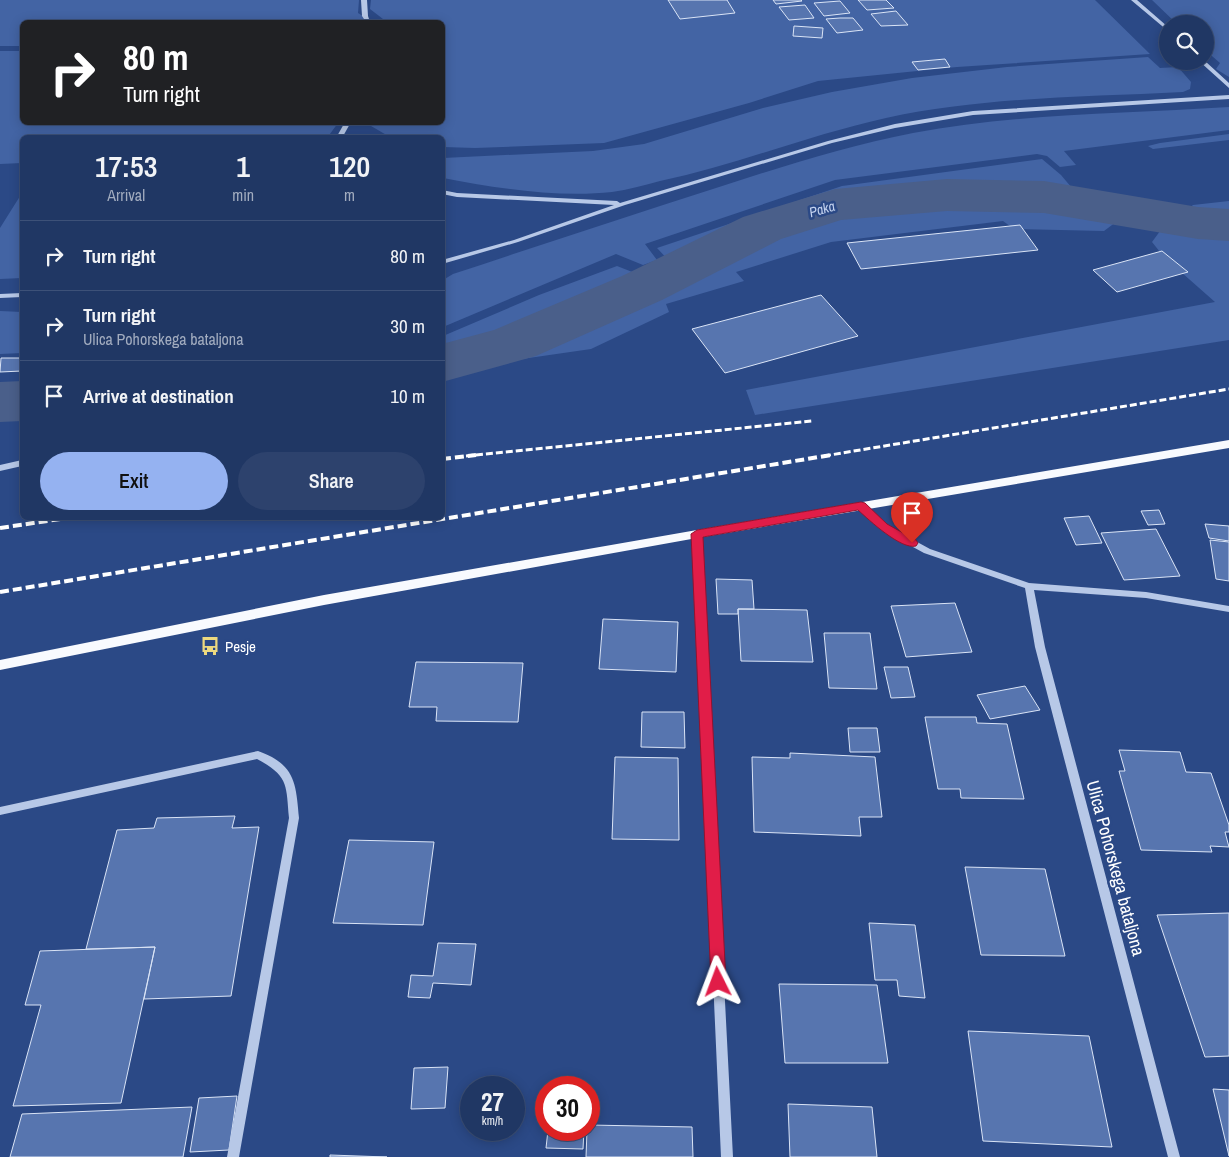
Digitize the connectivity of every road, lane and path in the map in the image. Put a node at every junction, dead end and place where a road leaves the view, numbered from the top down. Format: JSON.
{"nodes":[{"id":1,"x":364,"y":0,"type":"edge"},
{"id":2,"x":1134,"y":0,"type":"edge"},
{"id":3,"x":367,"y":20,"type":"edge"},
{"id":4,"x":1159,"y":22,"type":"edge"},
{"id":5,"x":1212,"y":70,"type":"edge"},
{"id":6,"x":1229,"y":86,"type":"edge"},
{"id":7,"x":1229,"y":97,"type":"edge"},
{"id":8,"x":445,"y":192,"type":"edge"},
{"id":9,"x":623,"y":204,"type":"junction"},
{"id":10,"x":445,"y":261,"type":"edge"},
{"id":11,"x":20,"y":295,"type":"edge"},
{"id":12,"x":0,"y":296,"type":"edge"},
{"id":13,"x":1229,"y":444,"type":"edge"},
{"id":14,"x":20,"y":463,"type":"edge"},
{"id":15,"x":0,"y":468,"type":"edge"},
{"id":16,"x":861,"y":506,"type":"junction"},
{"id":17,"x":697,"y":534,"type":"junction"},
{"id":18,"x":1029,"y":586,"type":"junction"},
{"id":19,"x":1229,"y":610,"type":"edge"},
{"id":20,"x":0,"y":665,"type":"edge"},
{"id":21,"x":0,"y":810,"type":"edge"},
{"id":22,"x":233,"y":1157,"type":"edge"},
{"id":23,"x":727,"y":1157,"type":"edge"},
{"id":24,"x":1174,"y":1157,"type":"edge"}],
"edges":[{"from":1,"to":3,"type":"street"},
{"from":2,"to":4,"type":"street"},
{"from":5,"to":6,"type":"street"},
{"from":7,"to":9,"type":"street"},
{"from":8,"to":9,"type":"street"},
{"from":9,"to":10,"type":"street"},
{"from":11,"to":12,"type":"street"},
{"from":13,"to":16,"type":"main road"},
{"from":14,"to":15,"type":"street"},
{"from":16,"to":17,"type":"main road"},
{"from":16,"to":18,"type":"street"},
{"from":17,"to":20,"type":"main road"},
{"from":17,"to":23,"type":"street"},
{"from":18,"to":19,"type":"street"},
{"from":18,"to":24,"type":"street","name":"Ulica Pohorskega bataljona"},
{"from":21,"to":22,"type":"street"}]}
